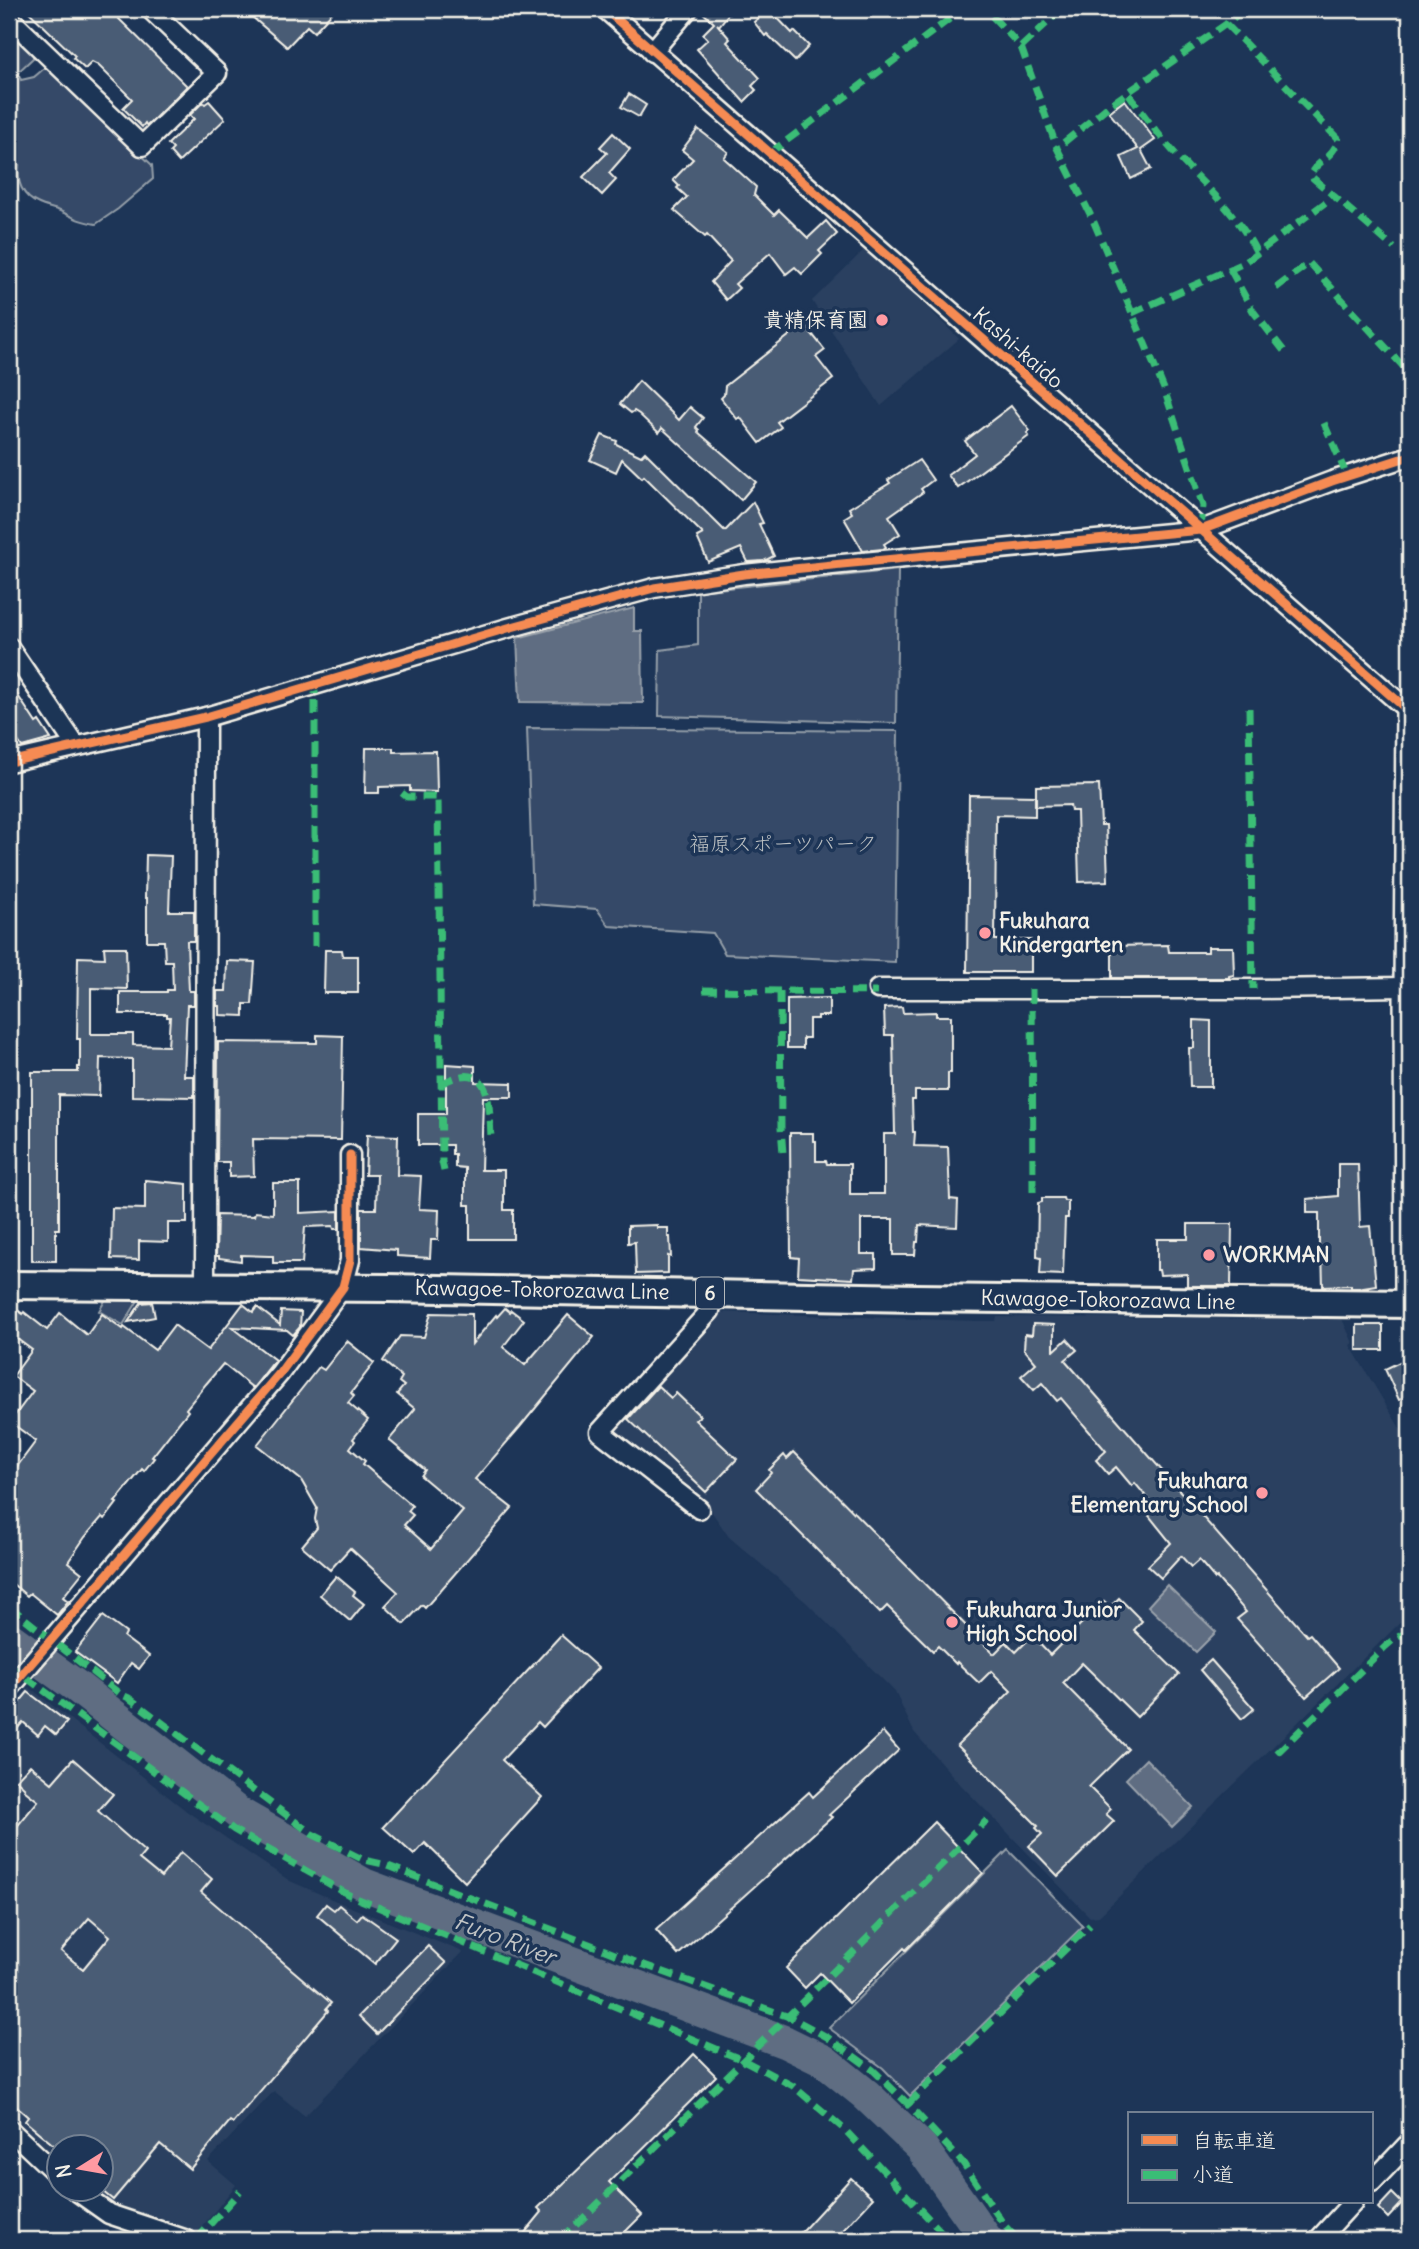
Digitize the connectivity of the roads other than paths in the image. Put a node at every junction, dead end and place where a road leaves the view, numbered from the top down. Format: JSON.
{"nodes":[{"id":1,"x":150,"y":9,"type":"edge"},
{"id":2,"x":605,"y":9,"type":"edge"},
{"id":3,"x":688,"y":9,"type":"edge"},
{"id":4,"x":9,"y":18,"type":"edge"},
{"id":5,"x":652,"y":52,"type":"junction"},
{"id":6,"x":1410,"y":456,"type":"edge"},
{"id":7,"x":1201,"y":530,"type":"junction"},
{"id":8,"x":9,"y":647,"type":"edge"},
{"id":9,"x":1408,"y":711,"type":"edge"},
{"id":10,"x":206,"y":717,"type":"junction"},
{"id":11,"x":76,"y":746,"type":"junction"},
{"id":12,"x":9,"y":762,"type":"edge"},
{"id":13,"x":1405,"y":987,"type":"junction"},
{"id":14,"x":878,"y":989,"type":"dead end"},
{"id":15,"x":350,"y":1155,"type":"dead end"},
{"id":16,"x":9,"y":1285,"type":"edge"},
{"id":17,"x":205,"y":1286,"type":"junction"},
{"id":18,"x":343,"y":1287,"type":"junction"},
{"id":19,"x":713,"y":1293,"type":"junction"},
{"id":20,"x":1408,"y":1303,"type":"edge"},
{"id":21,"x":699,"y":1509,"type":"dead end"},
{"id":22,"x":9,"y":1689,"type":"edge"},
{"id":23,"x":9,"y":2129,"type":"edge"},
{"id":24,"x":1410,"y":2142,"type":"edge"},
{"id":25,"x":46,"y":2163,"type":"edge"},
{"id":26,"x":1374,"y":2180,"type":"edge"},
{"id":27,"x":95,"y":2204,"type":"edge"},
{"id":28,"x":1351,"y":2204,"type":"edge"},
{"id":29,"x":187,"y":2240,"type":"edge"},
{"id":30,"x":1318,"y":2240,"type":"edge"}],
"edges":[{"from":1,"to":4,"type":"street"},
{"from":2,"to":5,"type":"street","name":"Kashi-kaido"},
{"from":3,"to":5,"type":"street"},
{"from":5,"to":7,"type":"street","name":"Kashi-kaido"},
{"from":6,"to":7,"type":"street"},
{"from":7,"to":9,"type":"street","name":"Kashi-kaido"},
{"from":7,"to":10,"type":"street"},
{"from":8,"to":11,"type":"street"},
{"from":9,"to":13,"type":"street"},
{"from":10,"to":11,"type":"street"},
{"from":10,"to":17,"type":"street"},
{"from":11,"to":12,"type":"street"},
{"from":13,"to":14,"type":"street"},
{"from":13,"to":20,"type":"street"},
{"from":15,"to":18,"type":"street"},
{"from":16,"to":17,"type":"main road","name":"Kawagoe-Tokorozawa Line","number":"6"},
{"from":17,"to":18,"type":"main road","name":"Kawagoe-Tokorozawa Line","number":"6"},
{"from":18,"to":19,"type":"main road","name":"Kawagoe-Tokorozawa Line","number":"6"},
{"from":18,"to":22,"type":"street"},
{"from":19,"to":20,"type":"main road","name":"Kawagoe-Tokorozawa Line","number":"6"},
{"from":19,"to":21,"type":"street"},
{"from":23,"to":25,"type":"street"},
{"from":24,"to":26,"type":"street"},
{"from":27,"to":29,"type":"street"},
{"from":28,"to":30,"type":"street"}]}
